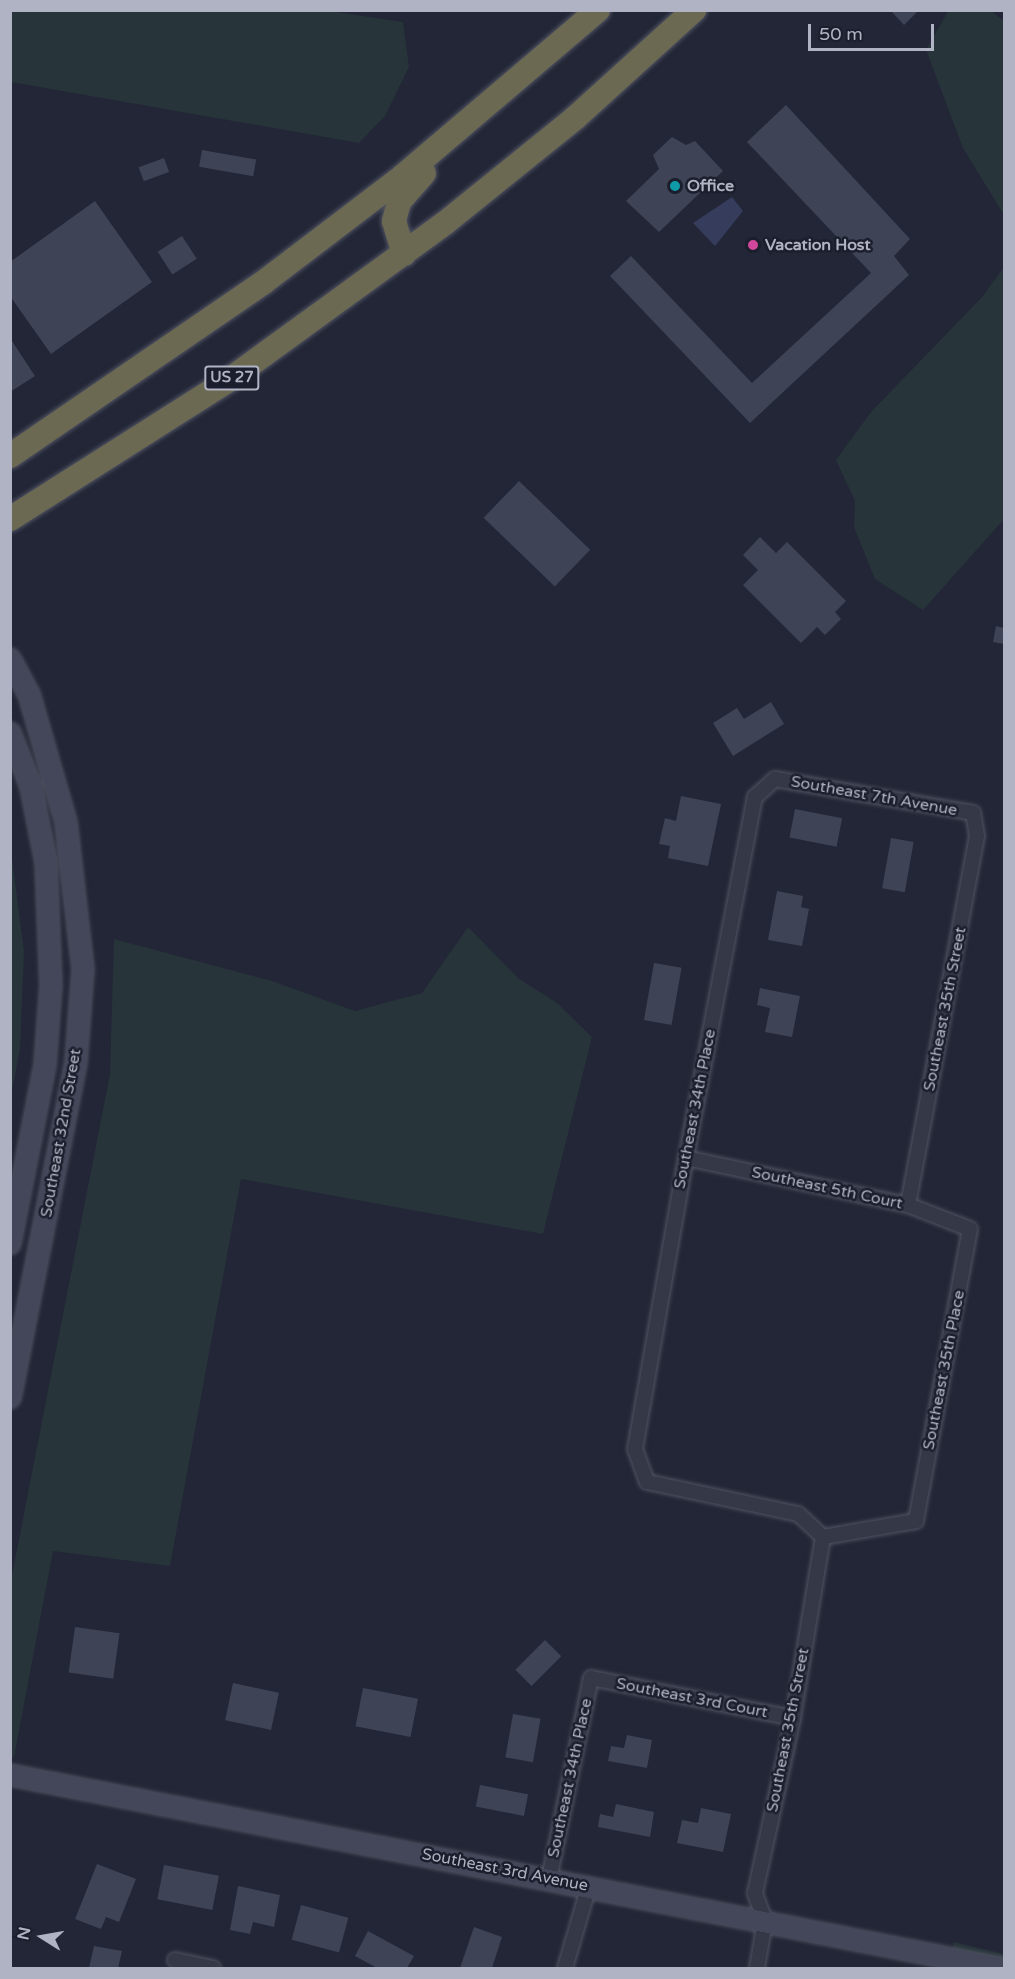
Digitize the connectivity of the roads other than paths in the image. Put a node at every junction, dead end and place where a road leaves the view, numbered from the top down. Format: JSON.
{"nodes":[{"id":1,"x":598,"y":10,"type":"edge"},
{"id":2,"x":694,"y":10,"type":"edge"},
{"id":3,"x":493,"y":101,"type":"junction"},
{"id":4,"x":404,"y":254,"type":"junction"},
{"id":5,"x":10,"y":456,"type":"edge"},
{"id":6,"x":10,"y":519,"type":"edge"},
{"id":7,"x":10,"y":659,"type":"edge"},
{"id":8,"x":10,"y":733,"type":"edge"},
{"id":9,"x":775,"y":779,"type":"joint"},
{"id":10,"x":973,"y":813,"type":"joint"},
{"id":11,"x":686,"y":1158,"type":"junction"},
{"id":12,"x":908,"y":1205,"type":"junction"},
{"id":13,"x":967,"y":1228,"type":"joint"},
{"id":14,"x":10,"y":1244,"type":"edge"},
{"id":15,"x":10,"y":1398,"type":"edge"},
{"id":16,"x":823,"y":1537,"type":"junction"},
{"id":17,"x":591,"y":1678,"type":"joint"},
{"id":18,"x":793,"y":1718,"type":"junction"},
{"id":19,"x":10,"y":1775,"type":"edge"},
{"id":20,"x":549,"y":1879,"type":"junction"},
{"id":21,"x":588,"y":1886,"type":"junction"},
{"id":22,"x":765,"y":1921,"type":"junction"},
{"id":23,"x":175,"y":1960,"type":"dead end"},
{"id":24,"x":213,"y":1968,"type":"edge"},
{"id":25,"x":566,"y":1968,"type":"edge"},
{"id":26,"x":757,"y":1968,"type":"edge"},
{"id":27,"x":999,"y":1968,"type":"edge"}],
"edges":[{"from":1,"to":3,"type":"highway"},
{"from":2,"to":4,"type":"highway","number":"US 27"},
{"from":3,"to":4,"type":"highway"},
{"from":3,"to":5,"type":"highway"},
{"from":4,"to":6,"type":"highway","number":"US 27"},
{"from":7,"to":15,"type":"main road","name":"Southeast 32nd Street"},
{"from":8,"to":14,"type":"main road","name":"Southeast 32nd Street"},
{"from":9,"to":10,"type":"street","name":"Southeast 7th Avenue"},
{"from":9,"to":11,"type":"street","name":"Southeast 34th Place"},
{"from":10,"to":12,"type":"street","name":"Southeast 35th Street"},
{"from":11,"to":12,"type":"street","name":"Southeast 5th Court"},
{"from":11,"to":16,"type":"street","name":"Southeast 34th Place"},
{"from":12,"to":13,"type":"street","name":"Southeast 5th Court"},
{"from":13,"to":16,"type":"street","name":"Southeast 35th Place"},
{"from":16,"to":18,"type":"street","name":"Southeast 35th Street"},
{"from":17,"to":18,"type":"street","name":"Southeast 3rd Court"},
{"from":17,"to":20,"type":"street","name":"Southeast 34th Place"},
{"from":18,"to":22,"type":"street","name":"Southeast 35th Street"},
{"from":19,"to":20,"type":"main road","name":"Southeast 3rd Avenue"},
{"from":20,"to":21,"type":"main road","name":"Southeast 3rd Avenue"},
{"from":21,"to":22,"type":"main road","name":"Southeast 3rd Avenue"},
{"from":21,"to":25,"type":"street"},
{"from":22,"to":26,"type":"street"},
{"from":22,"to":27,"type":"main road","name":"Southeast 3rd Avenue"},
{"from":23,"to":24,"type":"street"}]}
